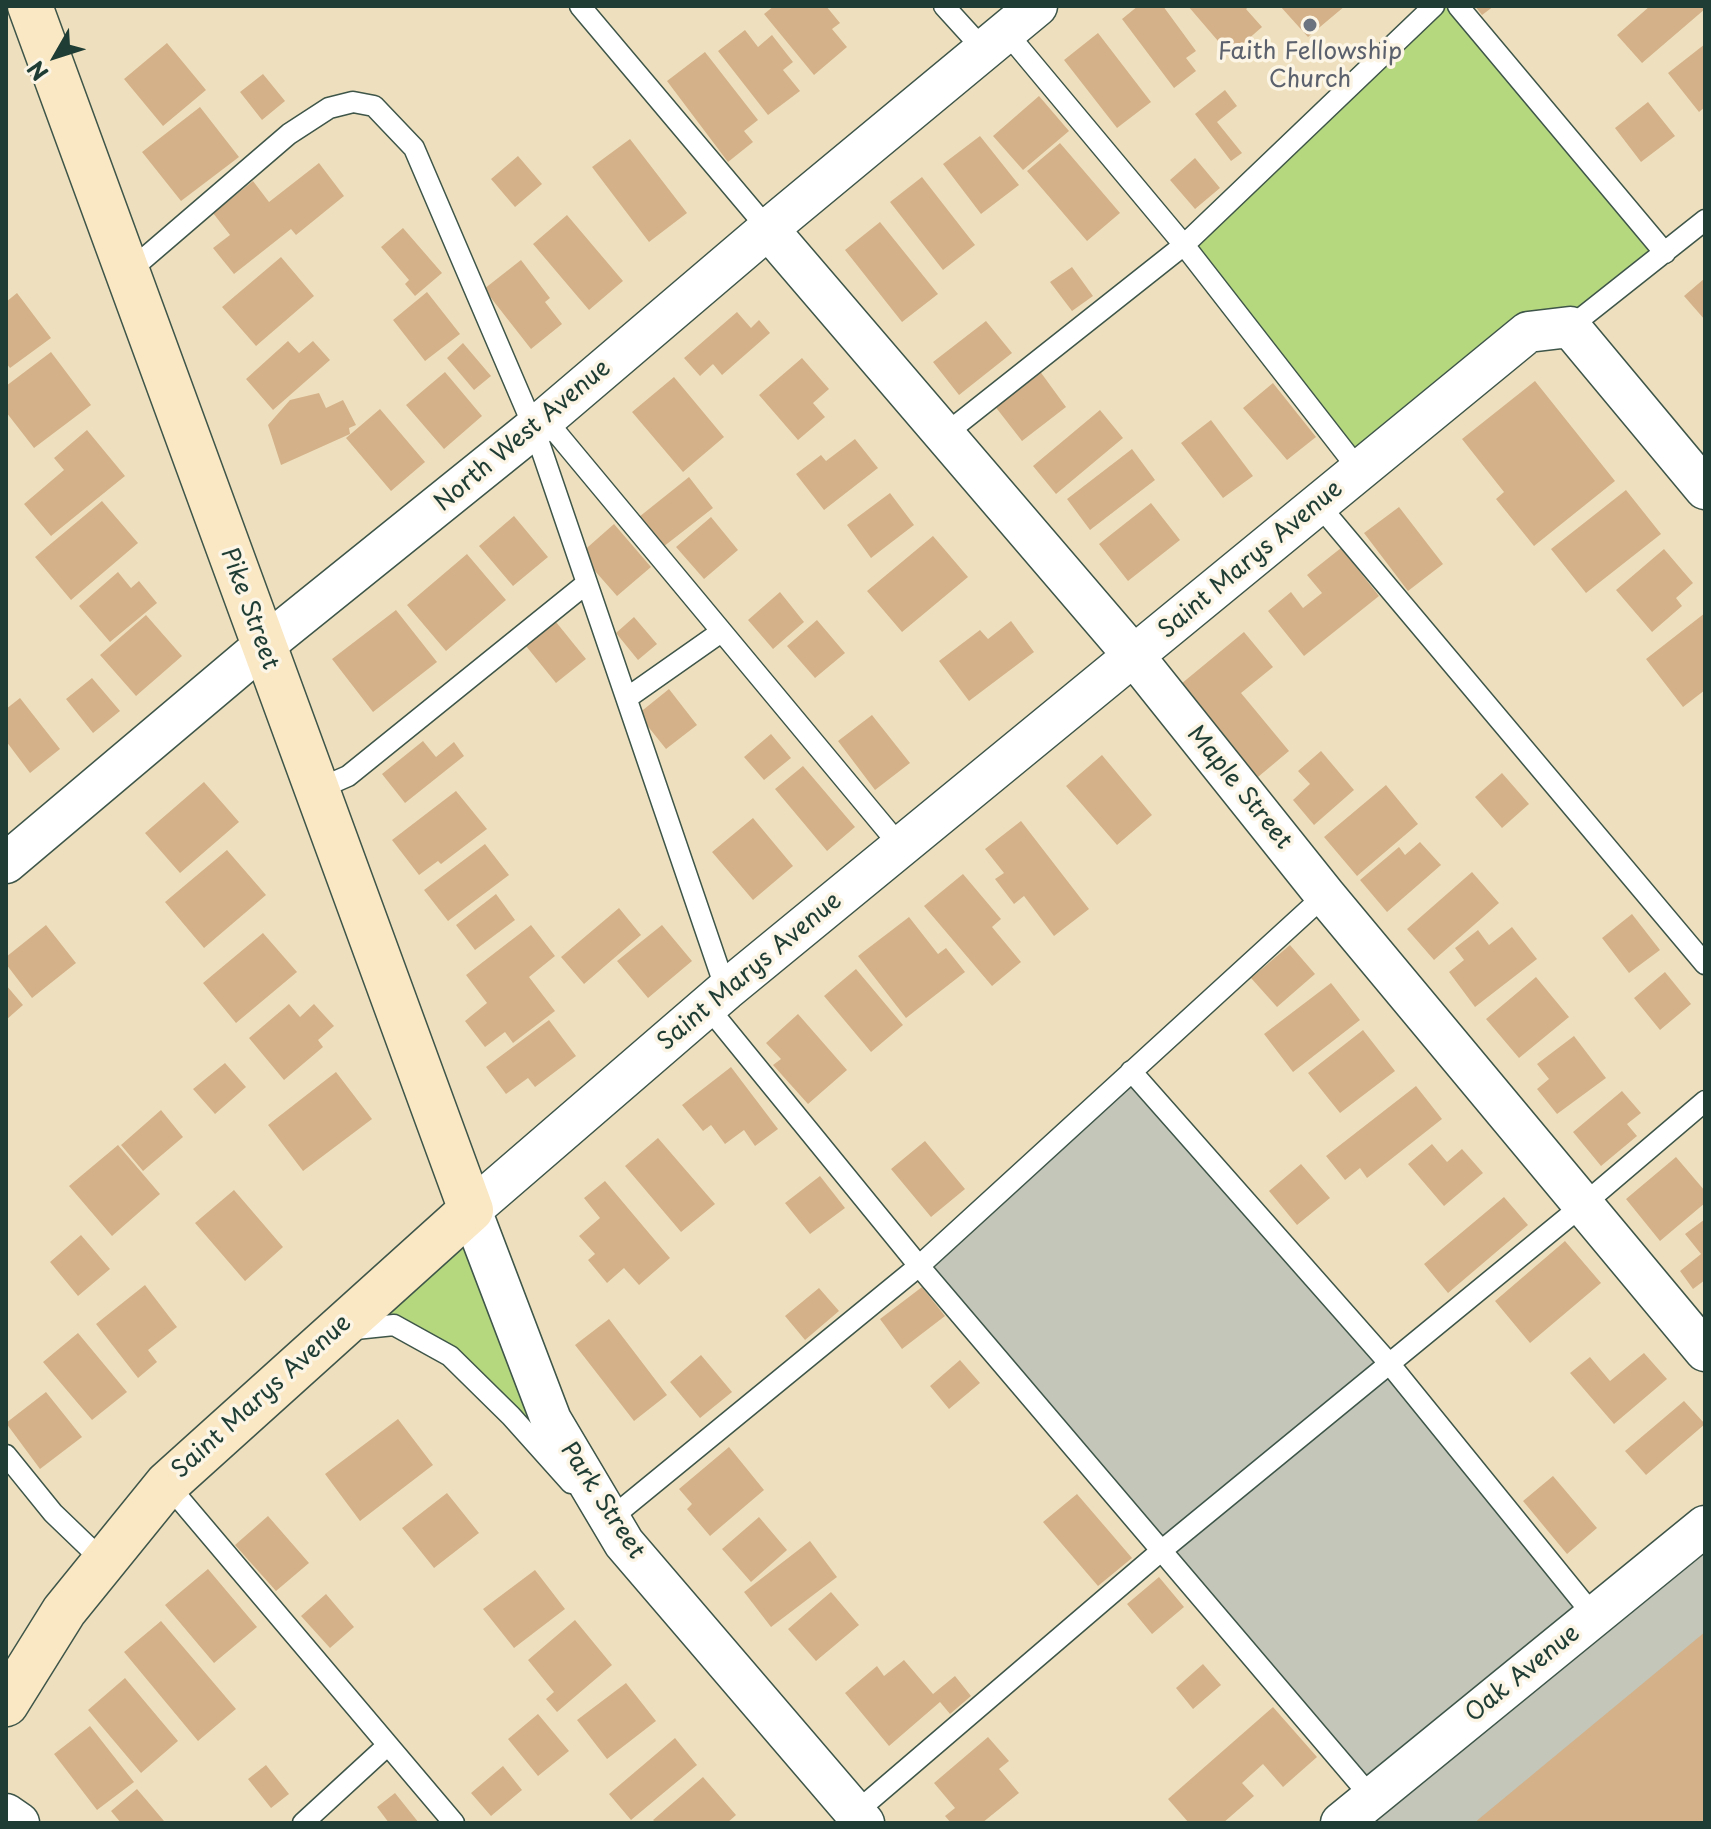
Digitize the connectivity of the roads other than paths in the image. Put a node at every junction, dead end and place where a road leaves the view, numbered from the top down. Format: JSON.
{"nodes":[{"id":1,"x":30,"y":6,"type":"edge"},
{"id":2,"x":580,"y":6,"type":"edge"},
{"id":3,"x":944,"y":6,"type":"edge"},
{"id":4,"x":1037,"y":6,"type":"edge"},
{"id":5,"x":1434,"y":6,"type":"edge"},
{"id":6,"x":1458,"y":6,"type":"edge"},
{"id":7,"x":995,"y":41,"type":"junction"},
{"id":8,"x":1705,"y":220,"type":"edge"},
{"id":9,"x":768,"y":229,"type":"junction"},
{"id":10,"x":1184,"y":245,"type":"junction"},
{"id":11,"x":1665,"y":253,"type":"junction"},
{"id":12,"x":126,"y":274,"type":"junction"},
{"id":13,"x":1570,"y":327,"type":"junction"},
{"id":14,"x":540,"y":424,"type":"junction"},
{"id":15,"x":944,"y":435,"type":"junction"},
{"id":16,"x":1359,"y":470,"type":"junction"},
{"id":17,"x":1705,"y":489,"type":"edge"},
{"id":18,"x":1318,"y":504,"type":"junction"},
{"id":19,"x":587,"y":583,"type":"junction"},
{"id":20,"x":721,"y":632,"type":"junction"},
{"id":21,"x":262,"y":647,"type":"junction"},
{"id":22,"x":1134,"y":656,"type":"junction"},
{"id":23,"x":627,"y":698,"type":"junction"},
{"id":24,"x":316,"y":790,"type":"junction"},
{"id":25,"x":901,"y":847,"type":"junction"},
{"id":26,"x":6,"y":863,"type":"edge"},
{"id":27,"x":1325,"y":895,"type":"junction"},
{"id":28,"x":1705,"y":964,"type":"edge"},
{"id":29,"x":717,"y":998,"type":"junction"},
{"id":30,"x":1131,"y":1071,"type":"junction"},
{"id":31,"x":1705,"y":1101,"type":"edge"},
{"id":32,"x":1584,"y":1204,"type":"junction"},
{"id":33,"x":471,"y":1210,"type":"junction"},
{"id":34,"x":919,"y":1266,"type":"junction"},
{"id":35,"x":334,"y":1331,"type":"junction"},
{"id":36,"x":1705,"y":1351,"type":"edge"},
{"id":37,"x":1388,"y":1362,"type":"junction"},
{"id":38,"x":6,"y":1455,"type":"edge"},
{"id":39,"x":167,"y":1484,"type":"junction"},
{"id":40,"x":1705,"y":1526,"type":"edge"},
{"id":41,"x":617,"y":1531,"type":"junction"},
{"id":42,"x":1161,"y":1551,"type":"junction"},
{"id":43,"x":104,"y":1562,"type":"junction"},
{"id":44,"x":1594,"y":1616,"type":"junction"},
{"id":45,"x":6,"y":1704,"type":"edge"},
{"id":46,"x":388,"y":1745,"type":"junction"},
{"id":47,"x":1372,"y":1798,"type":"junction"},
{"id":48,"x":6,"y":1814,"type":"edge"},
{"id":49,"x":859,"y":1818,"type":"edge"},
{"id":50,"x":19,"y":1823,"type":"edge"},
{"id":51,"x":303,"y":1823,"type":"edge"},
{"id":52,"x":454,"y":1823,"type":"edge"},
{"id":53,"x":1341,"y":1823,"type":"edge"}],
"edges":[{"from":1,"to":12,"type":"main road","name":"Pike Street"},
{"from":2,"to":9,"type":"lane"},
{"from":3,"to":7,"type":"lane"},
{"from":4,"to":7,"type":"street","name":"North West Avenue"},
{"from":5,"to":10,"type":"lane"},
{"from":6,"to":11,"type":"lane"},
{"from":7,"to":9,"type":"street","name":"North West Avenue"},
{"from":7,"to":10,"type":"lane"},
{"from":8,"to":11,"type":"lane"},
{"from":9,"to":14,"type":"street","name":"North West Avenue"},
{"from":9,"to":15,"type":"street","name":"Maple Street"},
{"from":10,"to":15,"type":"lane"},
{"from":10,"to":16,"type":"lane"},
{"from":11,"to":13,"type":"lane"},
{"from":12,"to":14,"type":"lane"},
{"from":12,"to":21,"type":"main road","name":"Pike Street"},
{"from":13,"to":16,"type":"street","name":"Saint Marys Avenue"},
{"from":13,"to":17,"type":"street"},
{"from":14,"to":19,"type":"lane"},
{"from":14,"to":20,"type":"lane"},
{"from":14,"to":21,"type":"street","name":"North West Avenue"},
{"from":15,"to":22,"type":"street","name":"Maple Street"},
{"from":16,"to":18,"type":"street","name":"Saint Marys Avenue"},
{"from":18,"to":22,"type":"street","name":"Saint Marys Avenue"},
{"from":18,"to":28,"type":"lane"},
{"from":19,"to":23,"type":"lane"},
{"from":19,"to":24,"type":"lane"},
{"from":20,"to":23,"type":"lane"},
{"from":20,"to":25,"type":"lane"},
{"from":21,"to":24,"type":"main road","name":"Pike Street"},
{"from":21,"to":26,"type":"street","name":"North West Avenue"},
{"from":22,"to":25,"type":"street","name":"Saint Marys Avenue"},
{"from":22,"to":27,"type":"street","name":"Maple Street"},
{"from":23,"to":29,"type":"lane"},
{"from":24,"to":33,"type":"main road","name":"Pike Street"},
{"from":25,"to":29,"type":"street","name":"Saint Marys Avenue"},
{"from":27,"to":30,"type":"lane"},
{"from":27,"to":32,"type":"street","name":"Maple Street"},
{"from":29,"to":33,"type":"street","name":"Saint Marys Avenue"},
{"from":29,"to":34,"type":"lane"},
{"from":30,"to":34,"type":"lane"},
{"from":30,"to":37,"type":"lane"},
{"from":31,"to":32,"type":"lane"},
{"from":32,"to":36,"type":"street","name":"Maple Street"},
{"from":32,"to":37,"type":"lane"},
{"from":33,"to":35,"type":"main road","name":"Saint Marys Avenue"},
{"from":33,"to":41,"type":"street","name":"Park Street"},
{"from":34,"to":41,"type":"lane"},
{"from":34,"to":42,"type":"lane"},
{"from":35,"to":39,"type":"main road","name":"Saint Marys Avenue"},
{"from":35,"to":41,"type":"lane"},
{"from":37,"to":42,"type":"lane"},
{"from":37,"to":44,"type":"lane"},
{"from":38,"to":43,"type":"lane"},
{"from":39,"to":43,"type":"main road","name":"Saint Marys Avenue"},
{"from":39,"to":46,"type":"lane"},
{"from":40,"to":44,"type":"street","name":"Oak Avenue"},
{"from":41,"to":49,"type":"street","name":"Park Street"},
{"from":42,"to":47,"type":"lane"},
{"from":42,"to":49,"type":"lane"},
{"from":43,"to":45,"type":"main road","name":"Saint Marys Avenue"},
{"from":44,"to":47,"type":"street","name":"Oak Avenue"},
{"from":46,"to":51,"type":"lane"},
{"from":46,"to":52,"type":"lane"},
{"from":47,"to":53,"type":"street","name":"Oak Avenue"},
{"from":48,"to":50,"type":"street"}]}
